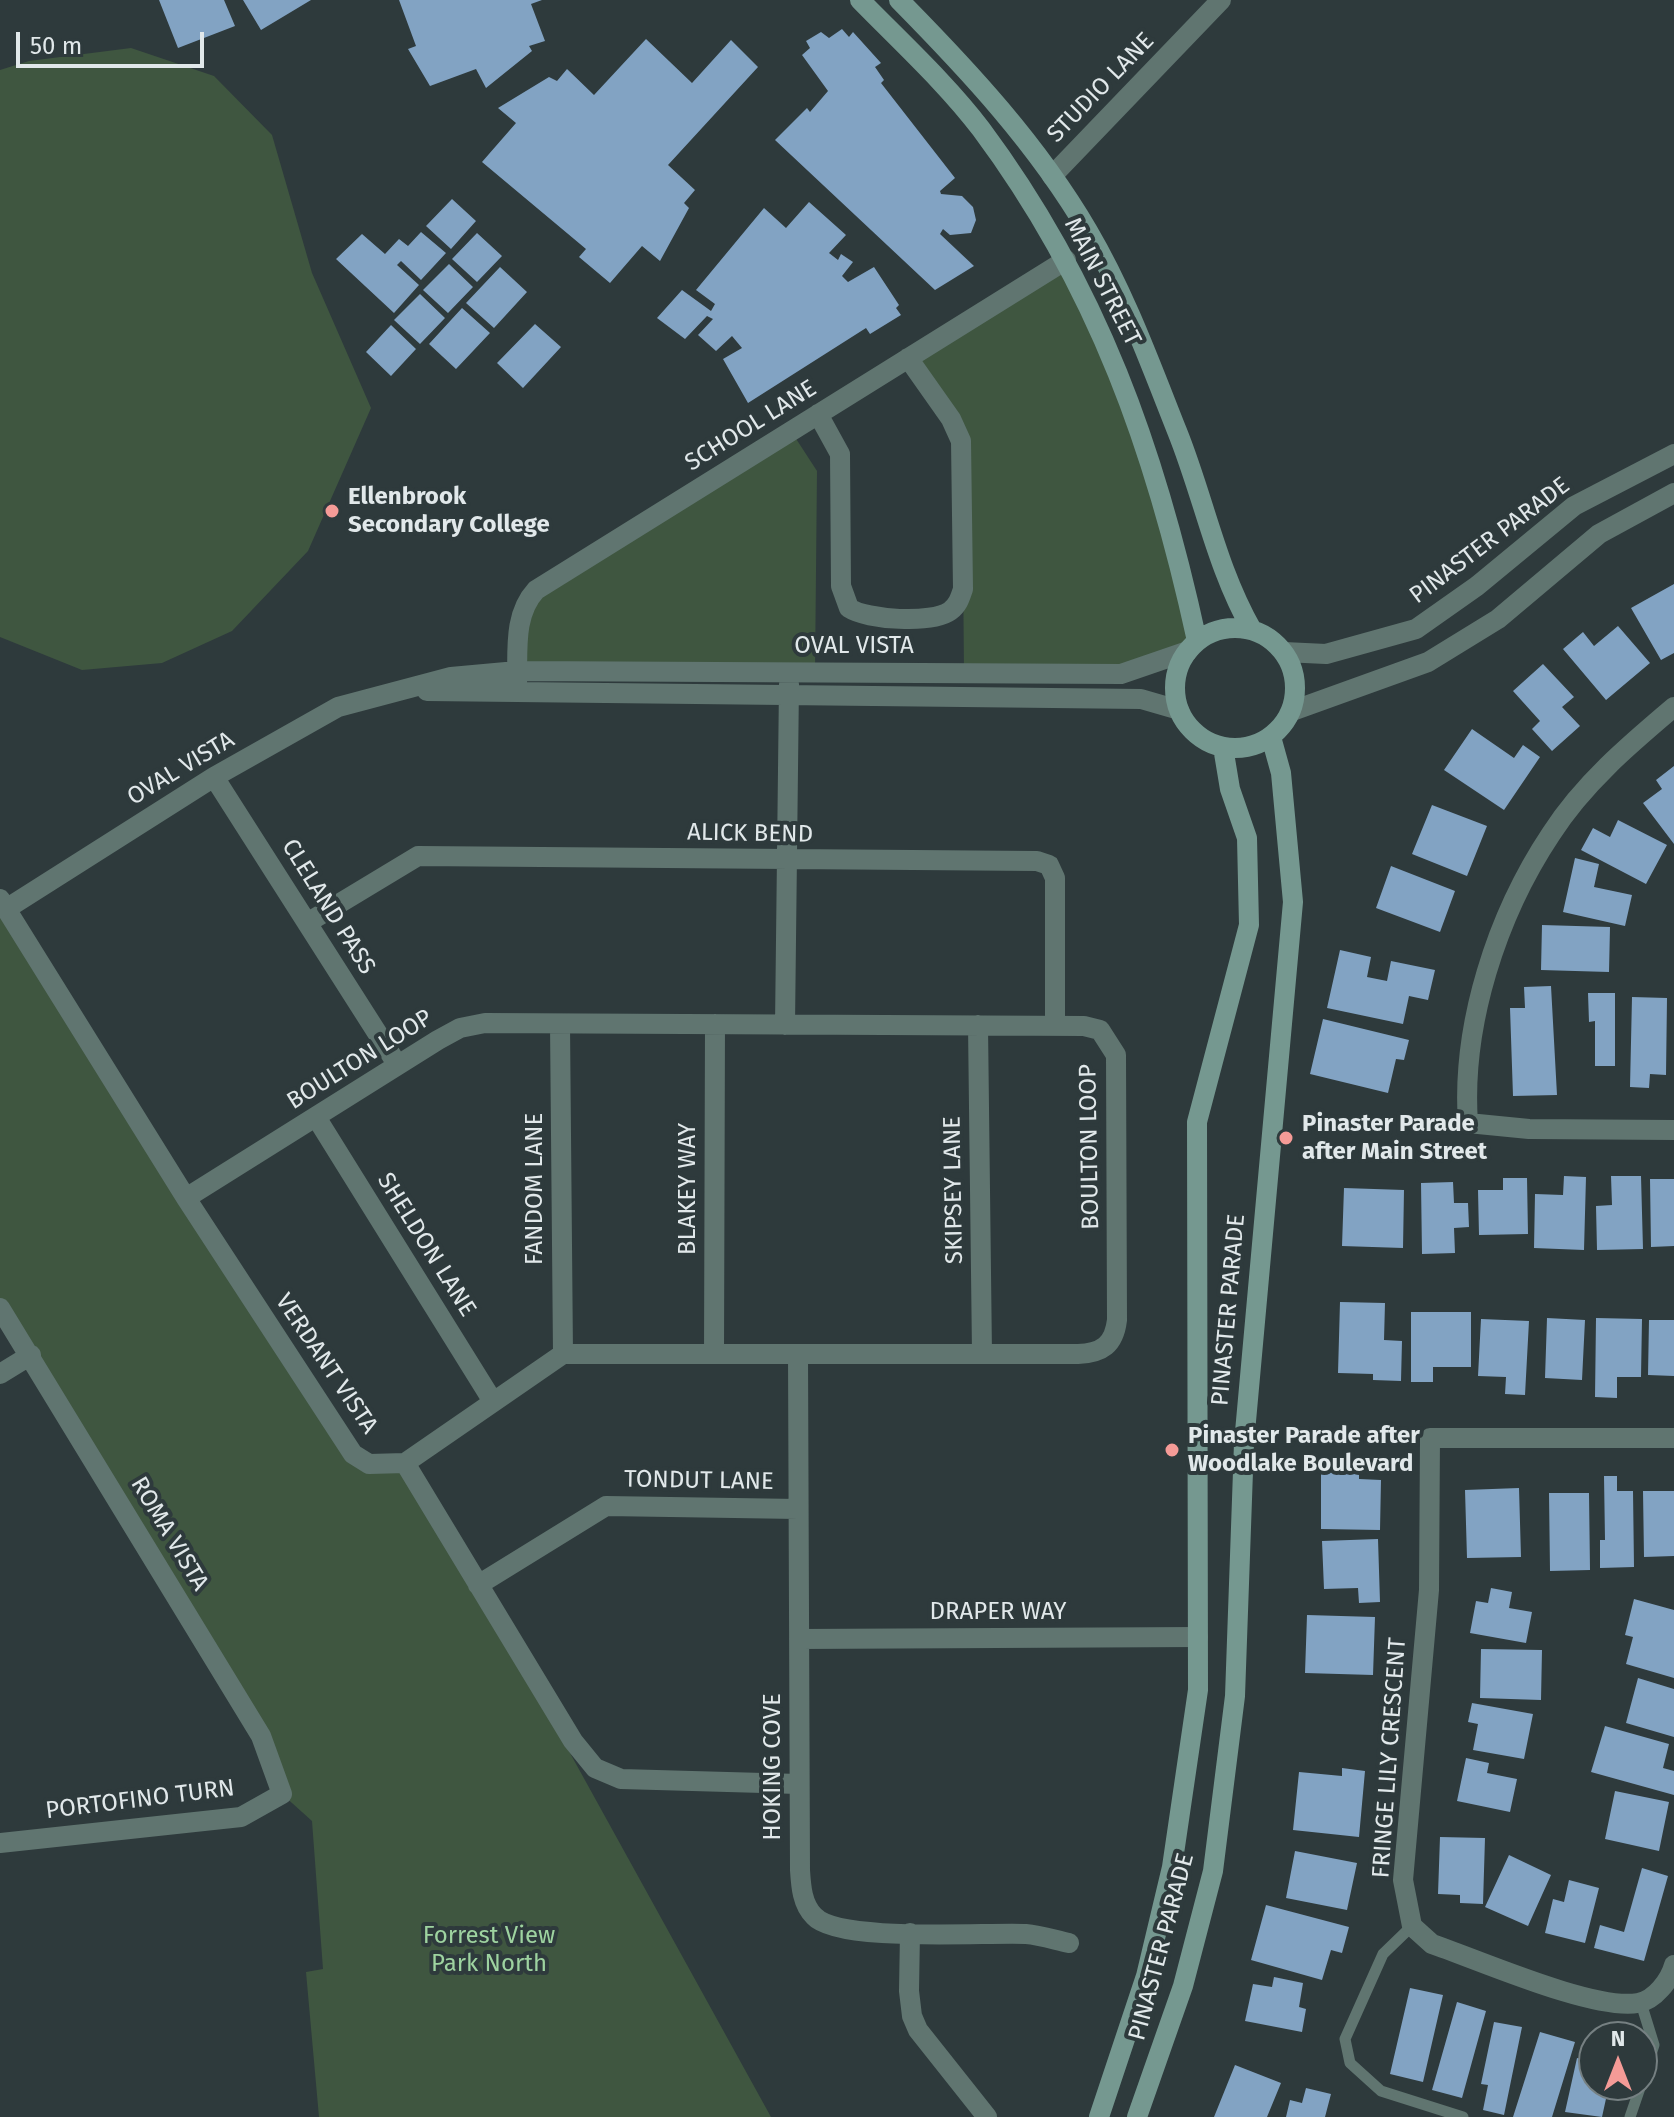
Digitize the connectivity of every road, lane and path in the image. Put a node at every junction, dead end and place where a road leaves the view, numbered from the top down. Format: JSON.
{"nodes":[{"id":1,"x":860,"y":0,"type":"edge"},
{"id":2,"x":899,"y":0,"type":"edge"},
{"id":3,"x":1221,"y":0,"type":"edge"},
{"id":4,"x":1052,"y":176,"type":"junction"},
{"id":5,"x":1066,"y":260,"type":"junction"},
{"id":6,"x":908,"y":358,"type":"junction"},
{"id":7,"x":818,"y":414,"type":"junction"},
{"id":8,"x":1674,"y":454,"type":"edge"},
{"id":9,"x":1674,"y":493,"type":"edge"},
{"id":10,"x":1252,"y":630,"type":"junction"},
{"id":11,"x":1193,"y":646,"type":"junction"},
{"id":12,"x":1284,"y":652,"type":"junction"},
{"id":13,"x":517,"y":671,"type":"junction"},
{"id":14,"x":789,"y":672,"type":"junction"},
{"id":15,"x":391,"y":690,"type":"junction"},
{"id":16,"x":517,"y":692,"type":"junction"},
{"id":17,"x":789,"y":696,"type":"junction"},
{"id":18,"x":1674,"y":707,"type":"edge"},
{"id":19,"x":1179,"y":710,"type":"junction"},
{"id":20,"x":1292,"y":711,"type":"junction"},
{"id":21,"x":1271,"y":737,"type":"junction"},
{"id":22,"x":1223,"y":747,"type":"junction"},
{"id":23,"x":214,"y":777,"type":"junction"},
{"id":24,"x":787,"y":861,"type":"junction"},
{"id":25,"x":3,"y":904,"type":"edge"},
{"id":26,"x":307,"y":923,"type":"junction"},
{"id":27,"x":560,"y":1024,"type":"junction"},
{"id":28,"x":715,"y":1024,"type":"junction"},
{"id":29,"x":785,"y":1025,"type":"junction"},
{"id":30,"x":978,"y":1025,"type":"junction"},
{"id":31,"x":1055,"y":1026,"type":"junction"},
{"id":32,"x":397,"y":1064,"type":"junction"},
{"id":33,"x":316,"y":1117,"type":"junction"},
{"id":34,"x":1674,"y":1130,"type":"edge"},
{"id":35,"x":186,"y":1198,"type":"junction"},
{"id":36,"x":0,"y":1308,"type":"edge"},
{"id":37,"x":563,"y":1354,"type":"junction"},
{"id":38,"x":714,"y":1354,"type":"junction"},
{"id":39,"x":798,"y":1354,"type":"junction"},
{"id":40,"x":982,"y":1354,"type":"junction"},
{"id":41,"x":31,"y":1355,"type":"junction"},
{"id":42,"x":0,"y":1374,"type":"edge"},
{"id":43,"x":492,"y":1400,"type":"junction"},
{"id":44,"x":1674,"y":1438,"type":"edge"},
{"id":45,"x":405,"y":1463,"type":"junction"},
{"id":46,"x":798,"y":1509,"type":"junction"},
{"id":47,"x":478,"y":1585,"type":"junction"},
{"id":48,"x":1198,"y":1637,"type":"junction"},
{"id":49,"x":799,"y":1639,"type":"junction"},
{"id":50,"x":799,"y":1784,"type":"junction"},
{"id":51,"x":282,"y":1794,"type":"joint"},
{"id":52,"x":1,"y":1839,"type":"edge"},
{"id":53,"x":1412,"y":1926,"type":"junction"},
{"id":54,"x":910,"y":1933,"type":"junction"},
{"id":55,"x":1069,"y":1943,"type":"dead end"},
{"id":56,"x":1674,"y":1965,"type":"edge"},
{"id":57,"x":1641,"y":2003,"type":"junction"},
{"id":58,"x":1647,"y":2021,"type":"edge"},
{"id":59,"x":987,"y":2117,"type":"edge"},
{"id":60,"x":1099,"y":2117,"type":"edge"},
{"id":61,"x":1137,"y":2117,"type":"edge"},
{"id":62,"x":1463,"y":2117,"type":"edge"}],
"edges":[{"from":1,"to":5,"type":"main road","name":"MAIN STREET"},
{"from":2,"to":4,"type":"main road","name":"MAIN STREET"},
{"from":3,"to":4,"type":"street","name":"STUDIO LANE"},
{"from":4,"to":10,"type":"main road","name":"MAIN STREET"},
{"from":5,"to":6,"type":"street","name":"SCHOOL LANE"},
{"from":5,"to":11,"type":"main road","name":"MAIN STREET"},
{"from":6,"to":7,"type":"street","name":"SCHOOL LANE"},
{"from":6,"to":7,"type":"street"},
{"from":7,"to":13,"type":"street","name":"SCHOOL LANE"},
{"from":8,"to":12,"type":"street","name":"PINASTER PARADE"},
{"from":9,"to":20,"type":"street"},
{"from":10,"to":11,"type":"main road"},
{"from":10,"to":12,"type":"main road"},
{"from":11,"to":14,"type":"street","name":"OVAL VISTA"},
{"from":11,"to":19,"type":"main road"},
{"from":12,"to":20,"type":"main road"},
{"from":13,"to":14,"type":"street","name":"OVAL VISTA"},
{"from":13,"to":15,"type":"street","name":"OVAL VISTA"},
{"from":13,"to":16,"type":"street"},
{"from":14,"to":17,"type":"street"},
{"from":15,"to":16,"type":"street","name":"OVAL VISTA"},
{"from":15,"to":23,"type":"street","name":"OVAL VISTA"},
{"from":16,"to":17,"type":"street","name":"OVAL VISTA"},
{"from":17,"to":19,"type":"street","name":"OVAL VISTA"},
{"from":17,"to":24,"type":"street"},
{"from":18,"to":34,"type":"street"},
{"from":19,"to":22,"type":"main road"},
{"from":20,"to":21,"type":"main road"},
{"from":21,"to":22,"type":"main road"},
{"from":21,"to":61,"type":"main road","name":"PINASTER PARADE"},
{"from":22,"to":48,"type":"main road","name":"PINASTER PARADE"},
{"from":23,"to":25,"type":"street","name":"OVAL VISTA"},
{"from":23,"to":26,"type":"street","name":"CLELAND PASS"},
{"from":24,"to":26,"type":"street","name":"ALICK BEND"},
{"from":24,"to":29,"type":"street"},
{"from":24,"to":31,"type":"street","name":"ALICK BEND"},
{"from":25,"to":35,"type":"street","name":"VERDANT VISTA"},
{"from":26,"to":32,"type":"street","name":"CLELAND PASS"},
{"from":27,"to":28,"type":"street","name":"BOULTON LOOP"},
{"from":27,"to":32,"type":"street","name":"BOULTON LOOP"},
{"from":27,"to":37,"type":"street","name":"FANDOM LANE"},
{"from":28,"to":29,"type":"street","name":"BOULTON LOOP"},
{"from":28,"to":38,"type":"street","name":"BLAKEY WAY"},
{"from":29,"to":30,"type":"street","name":"BOULTON LOOP"},
{"from":30,"to":31,"type":"street","name":"BOULTON LOOP"},
{"from":30,"to":40,"type":"street","name":"SKIPSEY LANE"},
{"from":31,"to":40,"type":"street","name":"BOULTON LOOP"},
{"from":32,"to":33,"type":"street","name":"BOULTON LOOP"},
{"from":33,"to":35,"type":"street","name":"BOULTON LOOP"},
{"from":33,"to":43,"type":"street","name":"SHELDON LANE"},
{"from":35,"to":45,"type":"street","name":"VERDANT VISTA"},
{"from":36,"to":41,"type":"street","name":"ROMA VISTA"},
{"from":37,"to":38,"type":"street","name":"BOULTON LOOP"},
{"from":37,"to":43,"type":"street"},
{"from":38,"to":39,"type":"street","name":"BOULTON LOOP"},
{"from":39,"to":40,"type":"street","name":"BOULTON LOOP"},
{"from":39,"to":46,"type":"street","name":"HOKING COVE"},
{"from":41,"to":42,"type":"street"},
{"from":41,"to":51,"type":"street","name":"ROMA VISTA"},
{"from":43,"to":45,"type":"street"},
{"from":44,"to":53,"type":"street","name":"FRINGE LILY CRESCENT"},
{"from":45,"to":47,"type":"street"},
{"from":46,"to":47,"type":"street","name":"TONDUT LANE"},
{"from":46,"to":49,"type":"street","name":"HOKING COVE"},
{"from":47,"to":50,"type":"street"},
{"from":48,"to":49,"type":"street","name":"DRAPER WAY"},
{"from":48,"to":60,"type":"main road","name":"PINASTER PARADE"},
{"from":49,"to":50,"type":"street","name":"HOKING COVE"},
{"from":50,"to":54,"type":"street","name":"HOKING COVE"},
{"from":51,"to":52,"type":"street","name":"PORTOFINO TURN"},
{"from":53,"to":57,"type":"street"},
{"from":53,"to":62,"type":"lane"},
{"from":54,"to":55,"type":"street","name":"HOKING COVE"},
{"from":54,"to":59,"type":"street"},
{"from":56,"to":57,"type":"street"},
{"from":57,"to":58,"type":"lane"}]}
